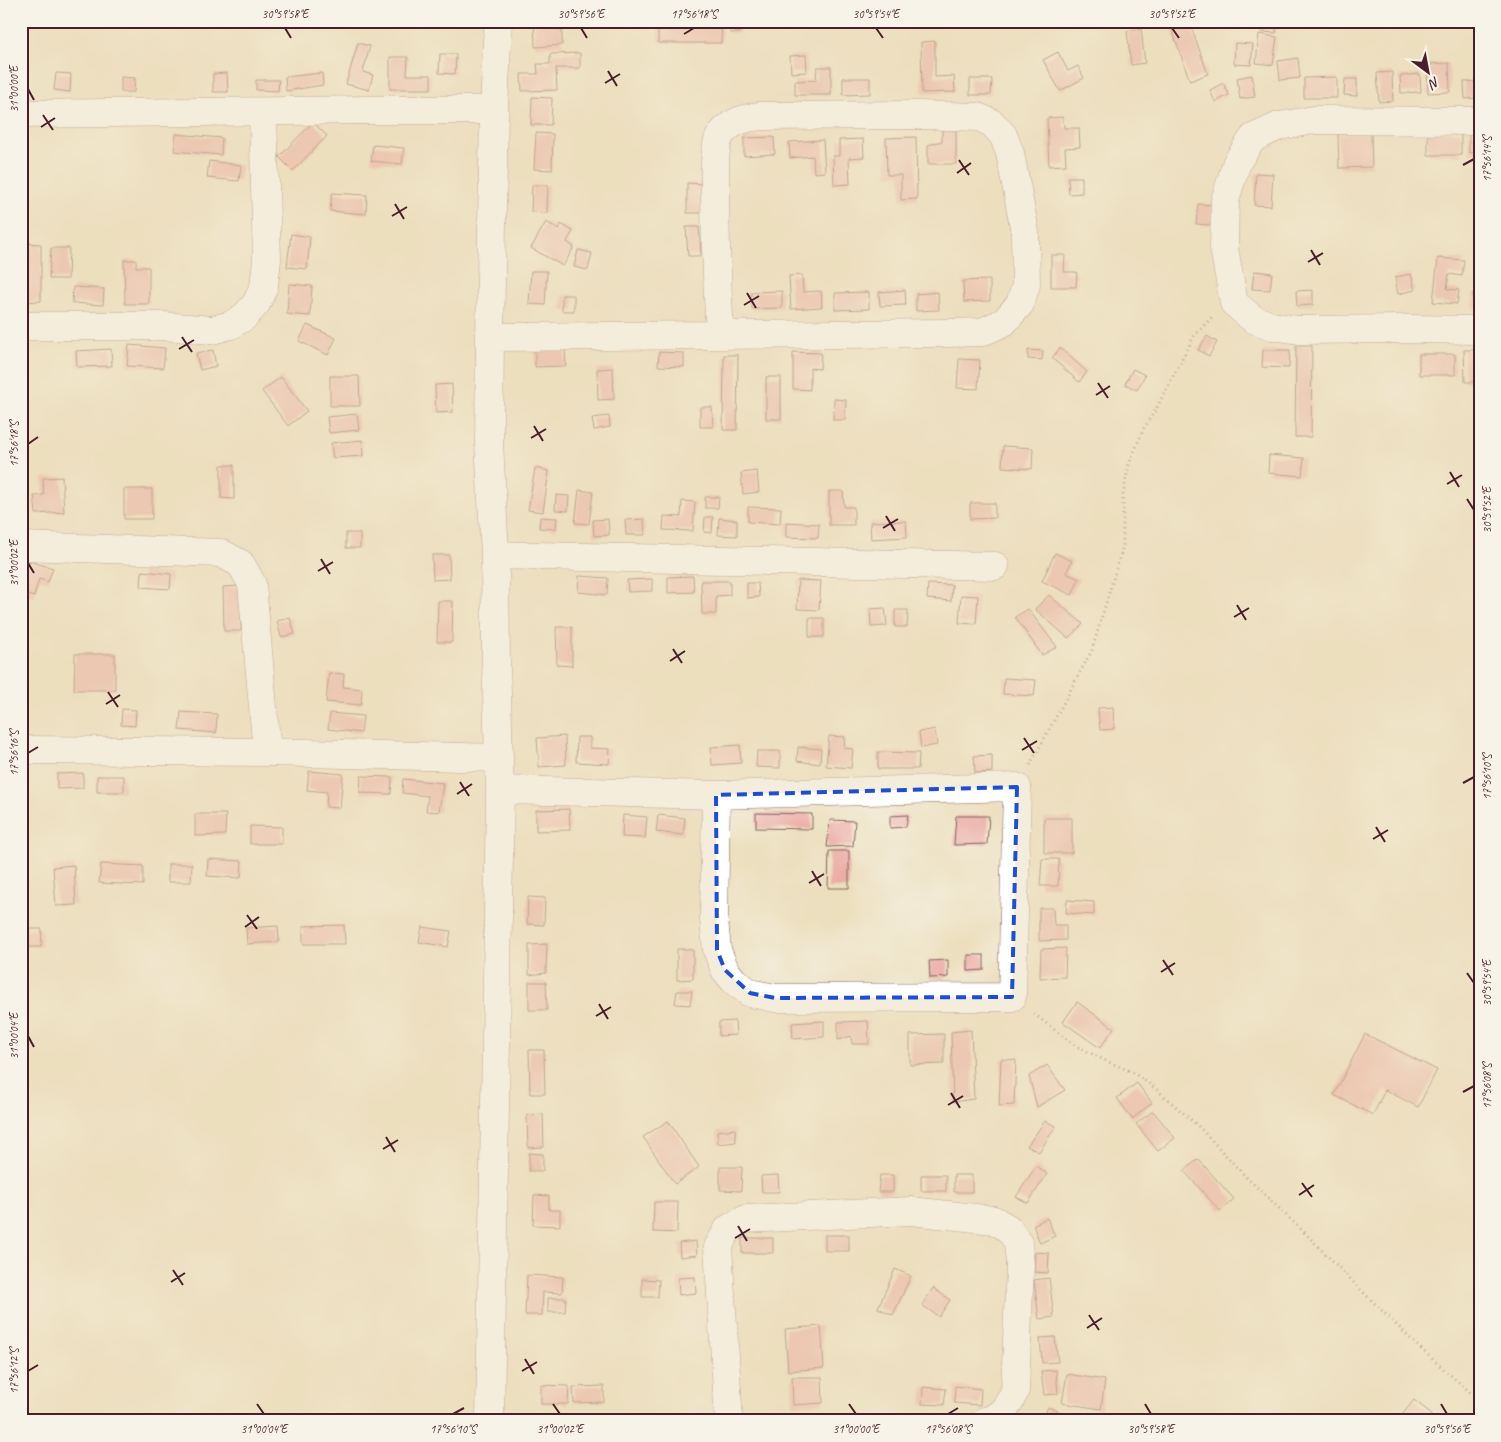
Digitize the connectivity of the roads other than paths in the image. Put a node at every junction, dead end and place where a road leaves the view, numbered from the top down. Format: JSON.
{"nodes":[{"id":1,"x":498,"y":21,"type":"edge"},
{"id":2,"x":494,"y":110,"type":"junction"},
{"id":3,"x":263,"y":112,"type":"junction"},
{"id":4,"x":21,"y":114,"type":"edge"},
{"id":5,"x":1480,"y":121,"type":"edge"},
{"id":6,"x":21,"y":326,"type":"edge"},
{"id":7,"x":1480,"y":330,"type":"edge"},
{"id":8,"x":720,"y":334,"type":"junction"},
{"id":9,"x":490,"y":337,"type":"junction"},
{"id":10,"x":21,"y":546,"type":"edge"},
{"id":11,"x":495,"y":555,"type":"junction"},
{"id":12,"x":995,"y":566,"type":"dead end"},
{"id":13,"x":21,"y":750,"type":"edge"},
{"id":14,"x":267,"y":752,"type":"junction"},
{"id":15,"x":498,"y":758,"type":"junction"},
{"id":16,"x":500,"y":790,"type":"junction"},
{"id":17,"x":716,"y":795,"type":"junction"},
{"id":18,"x":490,"y":1421,"type":"edge"},
{"id":19,"x":729,"y":1421,"type":"edge"},
{"id":20,"x":985,"y":1421,"type":"edge"}],
"edges":[{"from":1,"to":2,"type":"street"},
{"from":2,"to":3,"type":"street"},
{"from":2,"to":9,"type":"street"},
{"from":3,"to":4,"type":"street"},
{"from":3,"to":6,"type":"street"},
{"from":5,"to":7,"type":"street"},
{"from":8,"to":8,"type":"street"},
{"from":8,"to":9,"type":"street"},
{"from":9,"to":11,"type":"street"},
{"from":10,"to":14,"type":"street"},
{"from":11,"to":12,"type":"street"},
{"from":11,"to":15,"type":"street"},
{"from":13,"to":14,"type":"street"},
{"from":14,"to":15,"type":"street"},
{"from":15,"to":16,"type":"street"},
{"from":16,"to":17,"type":"street"},
{"from":16,"to":18,"type":"street"},
{"from":17,"to":17,"type":"street"},
{"from":19,"to":20,"type":"street"}]}
